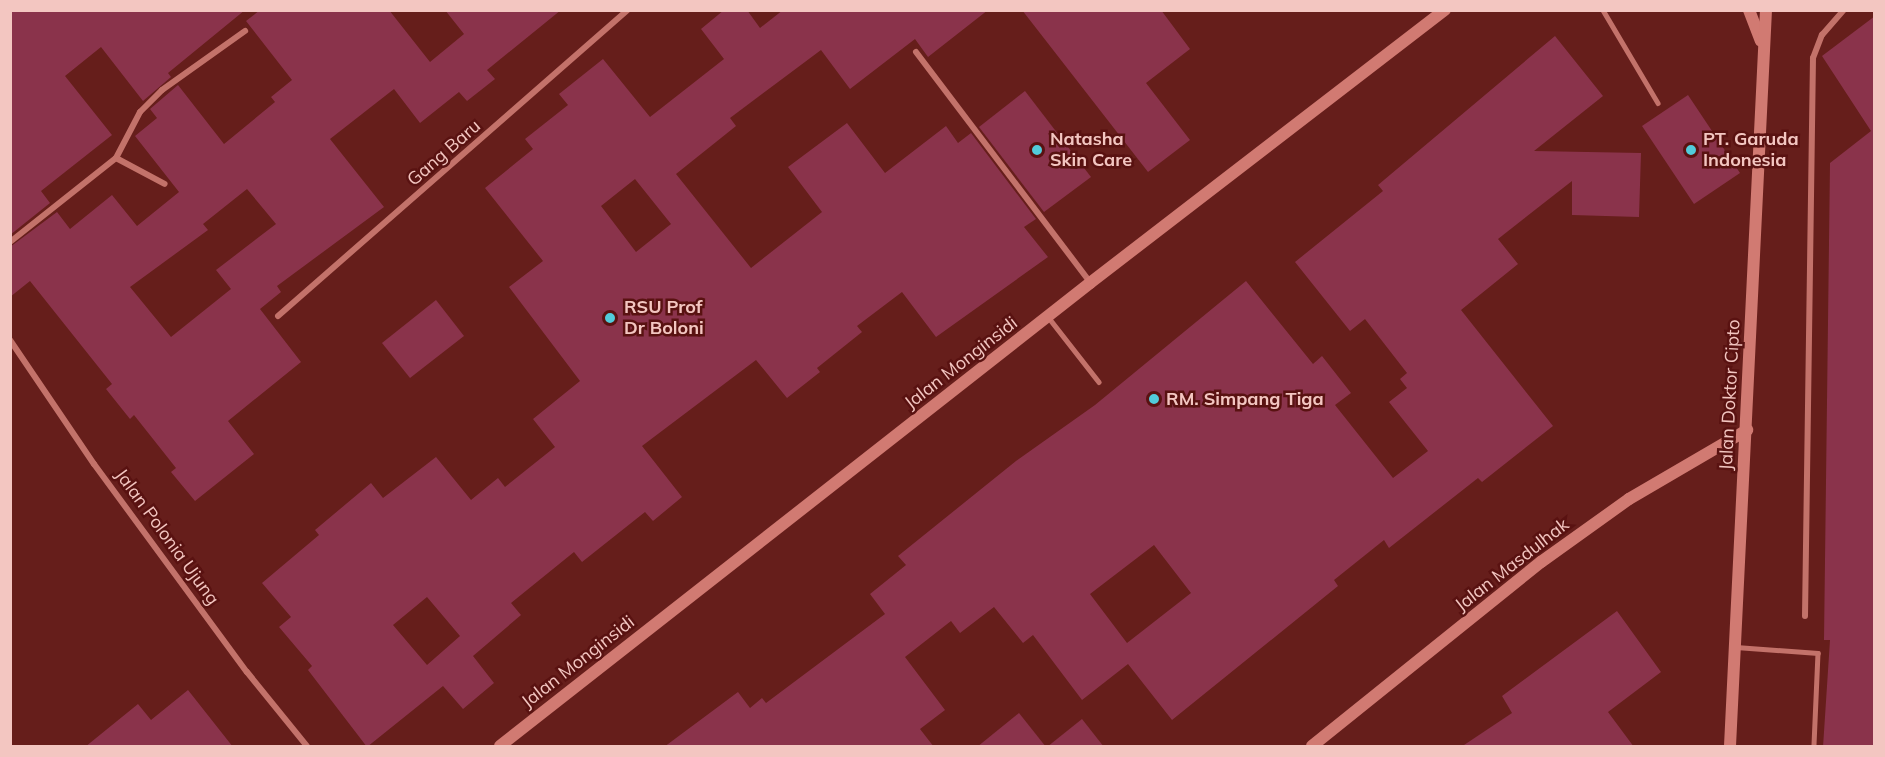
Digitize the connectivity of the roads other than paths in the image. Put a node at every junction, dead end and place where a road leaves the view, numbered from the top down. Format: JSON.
{"nodes":[{"id":1,"x":628,"y":10,"type":"edge"},
{"id":2,"x":1445,"y":10,"type":"edge"},
{"id":3,"x":1603,"y":10,"type":"edge"},
{"id":4,"x":1749,"y":10,"type":"edge"},
{"id":5,"x":1766,"y":10,"type":"edge"},
{"id":6,"x":1844,"y":10,"type":"edge"},
{"id":7,"x":245,"y":31,"type":"dead end"},
{"id":8,"x":1763,"y":45,"type":"junction"},
{"id":9,"x":916,"y":52,"type":"dead end"},
{"id":10,"x":1658,"y":103,"type":"dead end"},
{"id":11,"x":116,"y":158,"type":"junction"},
{"id":12,"x":165,"y":184,"type":"dead end"},
{"id":13,"x":10,"y":242,"type":"edge"},
{"id":14,"x":1090,"y":283,"type":"junction"},
{"id":15,"x":278,"y":316,"type":"dead end"},
{"id":16,"x":1048,"y":318,"type":"junction"},
{"id":17,"x":10,"y":340,"type":"edge"},
{"id":18,"x":1099,"y":382,"type":"dead end"},
{"id":19,"x":1747,"y":430,"type":"junction"},
{"id":20,"x":1805,"y":616,"type":"dead end"},
{"id":21,"x":1736,"y":647,"type":"junction"},
{"id":22,"x":307,"y":747,"type":"edge"},
{"id":23,"x":500,"y":747,"type":"edge"},
{"id":24,"x":1312,"y":747,"type":"edge"},
{"id":25,"x":1730,"y":747,"type":"edge"},
{"id":26,"x":1814,"y":747,"type":"edge"}],
"edges":[{"from":1,"to":15,"type":"street","name":"Gang Baru"},
{"from":2,"to":14,"type":"street","name":"Jalan Monginsidi"},
{"from":3,"to":10,"type":"lane"},
{"from":4,"to":8,"type":"street","name":"Jalan Doktor Cipto"},
{"from":5,"to":8,"type":"street","name":"Jalan Doktor Cipto"},
{"from":6,"to":20,"type":"street"},
{"from":7,"to":11,"type":"street"},
{"from":8,"to":19,"type":"street","name":"Jalan Doktor Cipto"},
{"from":9,"to":14,"type":"street"},
{"from":11,"to":12,"type":"street"},
{"from":11,"to":13,"type":"street"},
{"from":14,"to":16,"type":"street","name":"Jalan Monginsidi"},
{"from":16,"to":18,"type":"lane"},
{"from":16,"to":23,"type":"street","name":"Jalan Monginsidi"},
{"from":17,"to":22,"type":"street","name":"Jalan Polonia Ujung"},
{"from":19,"to":21,"type":"street","name":"Jalan Doktor Cipto"},
{"from":19,"to":24,"type":"street","name":"Jalan Masdulhak"},
{"from":21,"to":25,"type":"street","name":"Jalan Doktor Cipto"},
{"from":21,"to":26,"type":"lane"}]}
